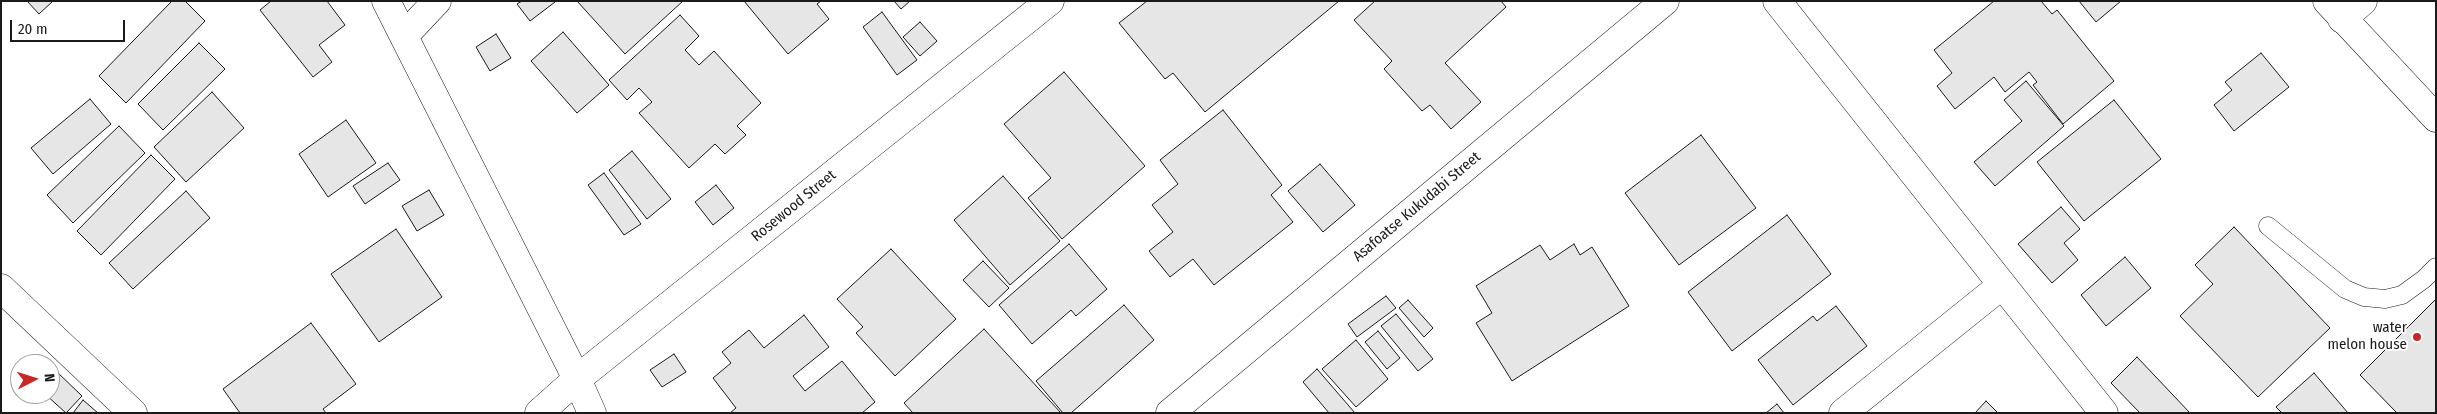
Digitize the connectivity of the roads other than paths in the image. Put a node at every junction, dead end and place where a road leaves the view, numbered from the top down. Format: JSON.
{"nodes":[{"id":1,"x":386,"y":1,"type":"edge"},
{"id":2,"x":437,"y":1,"type":"edge"},
{"id":3,"x":1050,"y":1,"type":"edge"},
{"id":4,"x":1665,"y":1,"type":"edge"},
{"id":5,"x":1777,"y":1,"type":"edge"},
{"id":6,"x":2363,"y":1,"type":"edge"},
{"id":7,"x":2335,"y":10,"type":"edge"},
{"id":8,"x":404,"y":36,"type":"junction"},
{"id":9,"x":2436,"y":118,"type":"edge"},
{"id":10,"x":2268,"y":226,"type":"dead end"},
{"id":11,"x":2436,"y":267,"type":"edge"},
{"id":12,"x":2002,"y":286,"type":"junction"},
{"id":13,"x":1,"y":288,"type":"edge"},
{"id":14,"x":577,"y":379,"type":"junction"},
{"id":15,"x":133,"y":413,"type":"edge"},
{"id":16,"x":539,"y":413,"type":"edge"},
{"id":17,"x":592,"y":413,"type":"edge"},
{"id":18,"x":1170,"y":413,"type":"edge"},
{"id":19,"x":1843,"y":413,"type":"edge"},
{"id":20,"x":2104,"y":413,"type":"edge"}],
"edges":[{"from":1,"to":8,"type":"street"},
{"from":2,"to":8,"type":"street"},
{"from":3,"to":14,"type":"street","name":"Rosewood Street"},
{"from":4,"to":18,"type":"street","name":"Asafoatse Kukudabi Street"},
{"from":5,"to":12,"type":"street"},
{"from":6,"to":7,"type":"street"},
{"from":7,"to":9,"type":"street"},
{"from":8,"to":14,"type":"street"},
{"from":10,"to":11,"type":"lane"},
{"from":12,"to":19,"type":"street"},
{"from":12,"to":20,"type":"street"},
{"from":13,"to":15,"type":"street"},
{"from":14,"to":16,"type":"street","name":"Rosewood Street"},
{"from":14,"to":17,"type":"street"}]}
